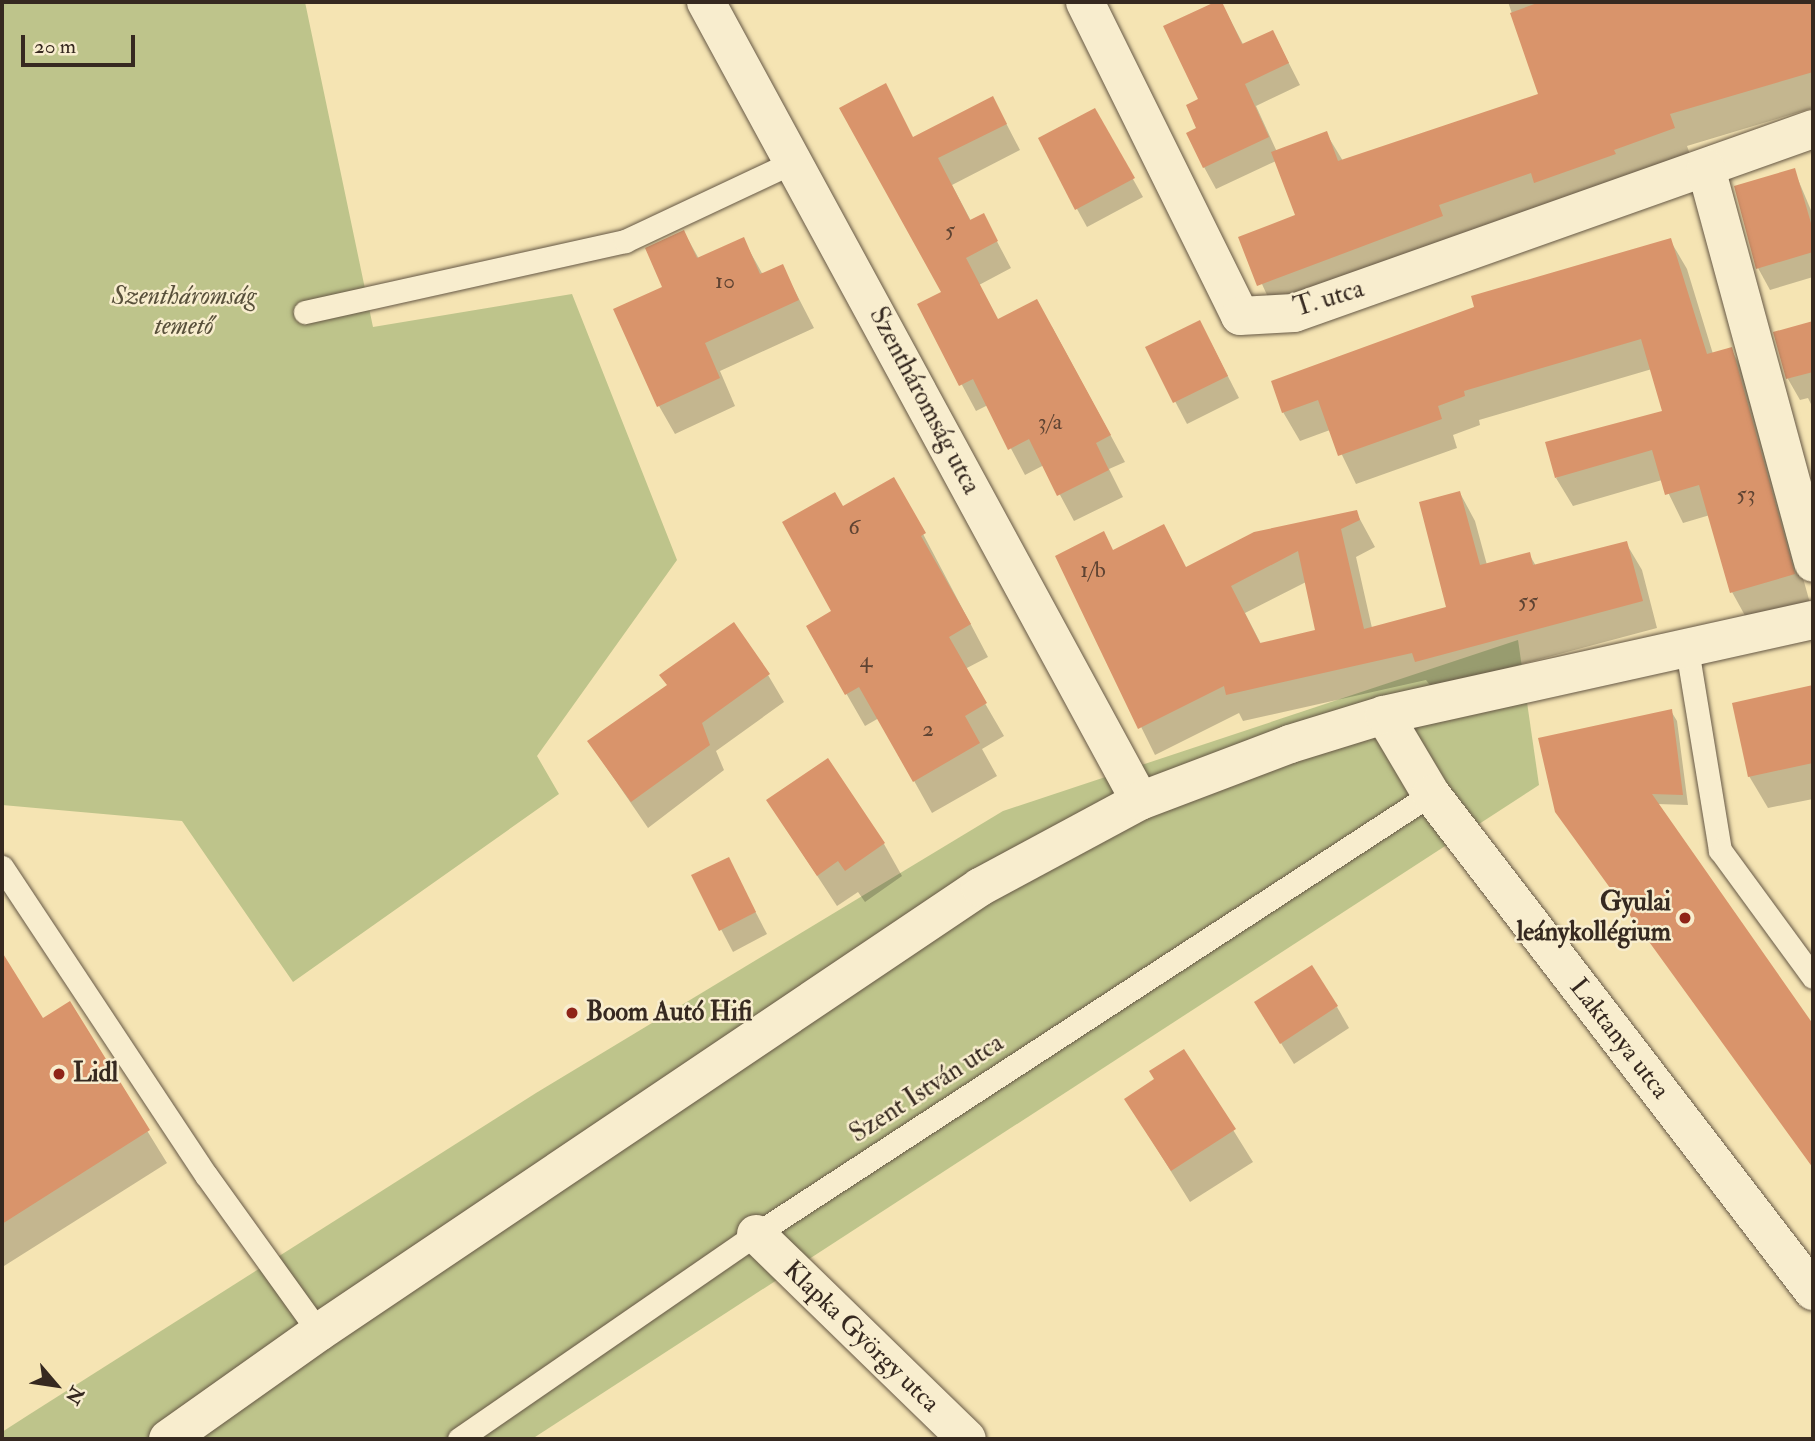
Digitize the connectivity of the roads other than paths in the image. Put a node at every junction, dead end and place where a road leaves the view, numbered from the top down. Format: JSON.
{"nodes":[{"id":1,"x":706,"y":2,"type":"edge"},
{"id":2,"x":1085,"y":2,"type":"edge"},
{"id":3,"x":1813,"y":129,"type":"edge"},
{"id":4,"x":795,"y":161,"type":"junction"},
{"id":5,"x":1706,"y":168,"type":"junction"},
{"id":6,"x":305,"y":312,"type":"dead end"},
{"id":7,"x":1813,"y":563,"type":"edge"},
{"id":8,"x":1813,"y":620,"type":"edge"},
{"id":9,"x":1688,"y":649,"type":"junction"},
{"id":10,"x":1384,"y":715,"type":"junction"},
{"id":11,"x":1431,"y":794,"type":"junction"},
{"id":12,"x":1140,"y":802,"type":"junction"},
{"id":13,"x":2,"y":867,"type":"edge"},
{"id":14,"x":1813,"y":977,"type":"edge"},
{"id":15,"x":756,"y":1234,"type":"junction"},
{"id":16,"x":1813,"y":1291,"type":"edge"},
{"id":17,"x":319,"y":1332,"type":"junction"},
{"id":18,"x":169,"y":1439,"type":"edge"},
{"id":19,"x":459,"y":1439,"type":"edge"},
{"id":20,"x":967,"y":1439,"type":"edge"}],
"edges":[{"from":1,"to":4,"type":"street","name":"Szentháromság utca"},
{"from":2,"to":5,"type":"street","name":"T. utca"},
{"from":3,"to":5,"type":"street","name":"T. utca"},
{"from":4,"to":6,"type":"lane"},
{"from":4,"to":12,"type":"street","name":"Szentháromság utca"},
{"from":5,"to":7,"type":"street"},
{"from":8,"to":9,"type":"street"},
{"from":9,"to":10,"type":"street"},
{"from":9,"to":14,"type":"lane"},
{"from":10,"to":11,"type":"street","name":"Laktanya utca"},
{"from":10,"to":12,"type":"street"},
{"from":11,"to":15,"type":"lane","name":"Szent István utca"},
{"from":11,"to":16,"type":"street","name":"Laktanya utca"},
{"from":12,"to":17,"type":"street"},
{"from":13,"to":17,"type":"lane"},
{"from":15,"to":19,"type":"lane","name":"Szent István utca"},
{"from":15,"to":20,"type":"street","name":"Klapka György utca"},
{"from":17,"to":18,"type":"street"}]}
